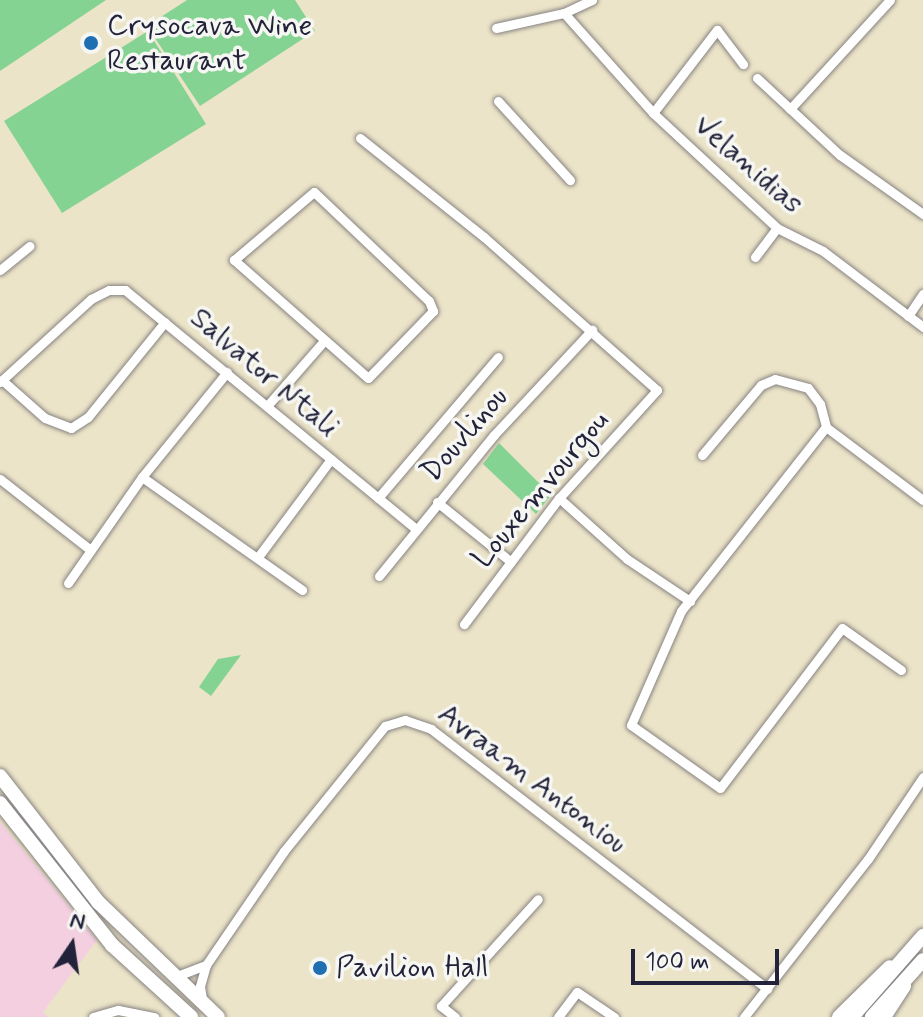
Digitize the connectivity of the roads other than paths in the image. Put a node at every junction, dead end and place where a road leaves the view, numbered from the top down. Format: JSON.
{"nodes":[{"id":1,"x":592,"y":0,"type":"edge"},
{"id":2,"x":890,"y":0,"type":"edge"},
{"id":3,"x":564,"y":13,"type":"junction"},
{"id":4,"x":496,"y":28,"type":"dead end"},
{"id":5,"x":743,"y":64,"type":"dead end"},
{"id":6,"x":757,"y":78,"type":"dead end"},
{"id":7,"x":498,"y":101,"type":"dead end"},
{"id":8,"x":790,"y":109,"type":"junction"},
{"id":9,"x":653,"y":113,"type":"junction"},
{"id":10,"x":360,"y":138,"type":"dead end"},
{"id":11,"x":570,"y":180,"type":"dead end"},
{"id":12,"x":923,"y":214,"type":"edge"},
{"id":13,"x":777,"y":228,"type":"junction"},
{"id":14,"x":30,"y":246,"type":"dead end"},
{"id":15,"x":755,"y":257,"type":"dead end"},
{"id":16,"x":0,"y":270,"type":"edge"},
{"id":17,"x":923,"y":294,"type":"edge"},
{"id":18,"x":908,"y":316,"type":"junction"},
{"id":19,"x":165,"y":322,"type":"junction"},
{"id":20,"x":923,"y":327,"type":"edge"},
{"id":21,"x":592,"y":330,"type":"junction"},
{"id":22,"x":323,"y":342,"type":"junction"},
{"id":23,"x":498,"y":357,"type":"dead end"},
{"id":24,"x":227,"y":372,"type":"junction"},
{"id":25,"x":1,"y":381,"type":"edge"},
{"id":26,"x":267,"y":406,"type":"junction"},
{"id":27,"x":826,"y":427,"type":"junction"},
{"id":28,"x":702,"y":455,"type":"dead end"},
{"id":29,"x":331,"y":459,"type":"junction"},
{"id":30,"x":142,"y":477,"type":"junction"},
{"id":31,"x":0,"y":479,"type":"edge"},
{"id":32,"x":378,"y":498,"type":"junction"},
{"id":33,"x":559,"y":498,"type":"junction"},
{"id":34,"x":923,"y":500,"type":"edge"},
{"id":35,"x":437,"y":502,"type":"junction"},
{"id":36,"x":416,"y":529,"type":"junction"},
{"id":37,"x":88,"y":548,"type":"junction"},
{"id":38,"x":258,"y":557,"type":"junction"},
{"id":39,"x":511,"y":562,"type":"junction"},
{"id":40,"x":379,"y":576,"type":"dead end"},
{"id":41,"x":68,"y":583,"type":"dead end"},
{"id":42,"x":302,"y":590,"type":"dead end"},
{"id":43,"x":690,"y":601,"type":"junction"},
{"id":44,"x":464,"y":624,"type":"dead end"},
{"id":45,"x":901,"y":670,"type":"dead end"},
{"id":46,"x":0,"y":776,"type":"edge"},
{"id":47,"x":923,"y":777,"type":"edge"},
{"id":48,"x":0,"y":803,"type":"edge"},
{"id":49,"x":538,"y":899,"type":"dead end"},
{"id":50,"x":923,"y":936,"type":"edge"},
{"id":51,"x":900,"y":960,"type":"junction"},
{"id":52,"x":923,"y":960,"type":"edge"},
{"id":53,"x":206,"y":965,"type":"junction"},
{"id":54,"x":912,"y":971,"type":"junction"},
{"id":55,"x":169,"y":976,"type":"junction"},
{"id":56,"x":767,"y":989,"type":"junction"},
{"id":57,"x":204,"y":1006,"type":"junction"},
{"id":58,"x":93,"y":1017,"type":"edge"},
{"id":59,"x":154,"y":1017,"type":"edge"},
{"id":60,"x":191,"y":1017,"type":"edge"},
{"id":61,"x":218,"y":1017,"type":"edge"},
{"id":62,"x":455,"y":1017,"type":"edge"},
{"id":63,"x":558,"y":1017,"type":"edge"},
{"id":64,"x":614,"y":1017,"type":"edge"},
{"id":65,"x":744,"y":1017,"type":"edge"},
{"id":66,"x":839,"y":1017,"type":"edge"},
{"id":67,"x":852,"y":1017,"type":"edge"},
{"id":68,"x":872,"y":1017,"type":"edge"},
{"id":69,"x":884,"y":1017,"type":"edge"}],
"edges":[{"from":1,"to":3,"type":"street"},
{"from":2,"to":8,"type":"street"},
{"from":3,"to":4,"type":"street"},
{"from":3,"to":9,"type":"street","name":"Velanidias"},
{"from":5,"to":9,"type":"street"},
{"from":6,"to":8,"type":"street"},
{"from":7,"to":11,"type":"street"},
{"from":8,"to":12,"type":"street"},
{"from":9,"to":13,"type":"street","name":"Velanidias"},
{"from":10,"to":21,"type":"street"},
{"from":13,"to":15,"type":"street"},
{"from":13,"to":18,"type":"street","name":"Velanidias"},
{"from":14,"to":16,"type":"street"},
{"from":17,"to":18,"type":"street"},
{"from":18,"to":20,"type":"street","name":"Velanidias"},
{"from":19,"to":24,"type":"street","name":"Salvator Ntali"},
{"from":19,"to":25,"type":"street","name":"Salvator Ntali"},
{"from":19,"to":25,"type":"street"},
{"from":21,"to":33,"type":"street","name":"Louxemvourgou"},
{"from":21,"to":35,"type":"street","name":"Douvlinou"},
{"from":22,"to":22,"type":"street"},
{"from":22,"to":26,"type":"street"},
{"from":23,"to":32,"type":"street"},
{"from":24,"to":26,"type":"street","name":"Salvator Ntali"},
{"from":24,"to":30,"type":"street"},
{"from":26,"to":29,"type":"street","name":"Salvator Ntali"},
{"from":27,"to":28,"type":"street"},
{"from":27,"to":34,"type":"street"},
{"from":27,"to":43,"type":"street"},
{"from":29,"to":32,"type":"street","name":"Salvator Ntali"},
{"from":29,"to":38,"type":"street"},
{"from":30,"to":37,"type":"street"},
{"from":30,"to":38,"type":"street"},
{"from":31,"to":37,"type":"street"},
{"from":32,"to":36,"type":"street","name":"Salvator Ntali"},
{"from":33,"to":39,"type":"street","name":"Louxemvourgou"},
{"from":33,"to":43,"type":"street"},
{"from":35,"to":36,"type":"street","name":"Douvlinou"},
{"from":35,"to":39,"type":"street"},
{"from":36,"to":40,"type":"street","name":"Douvlinou"},
{"from":37,"to":41,"type":"street"},
{"from":38,"to":42,"type":"street"},
{"from":39,"to":44,"type":"street","name":"Louxemvourgou"},
{"from":43,"to":45,"type":"street"},
{"from":46,"to":55,"type":"main road"},
{"from":47,"to":56,"type":"street"},
{"from":48,"to":60,"type":"main road"},
{"from":49,"to":62,"type":"street"},
{"from":50,"to":51,"type":"main road"},
{"from":51,"to":66,"type":"main road"},
{"from":51,"to":67,"type":"main road"},
{"from":52,"to":54,"type":"main road"},
{"from":53,"to":55,"type":"street"},
{"from":53,"to":56,"type":"street","name":"Avraam Antoniou"},
{"from":53,"to":57,"type":"street"},
{"from":54,"to":68,"type":"main road"},
{"from":54,"to":69,"type":"main road"},
{"from":55,"to":57,"type":"main road"},
{"from":56,"to":65,"type":"street"},
{"from":57,"to":61,"type":"main road"},
{"from":58,"to":59,"type":"street"},
{"from":63,"to":64,"type":"street"}]}
